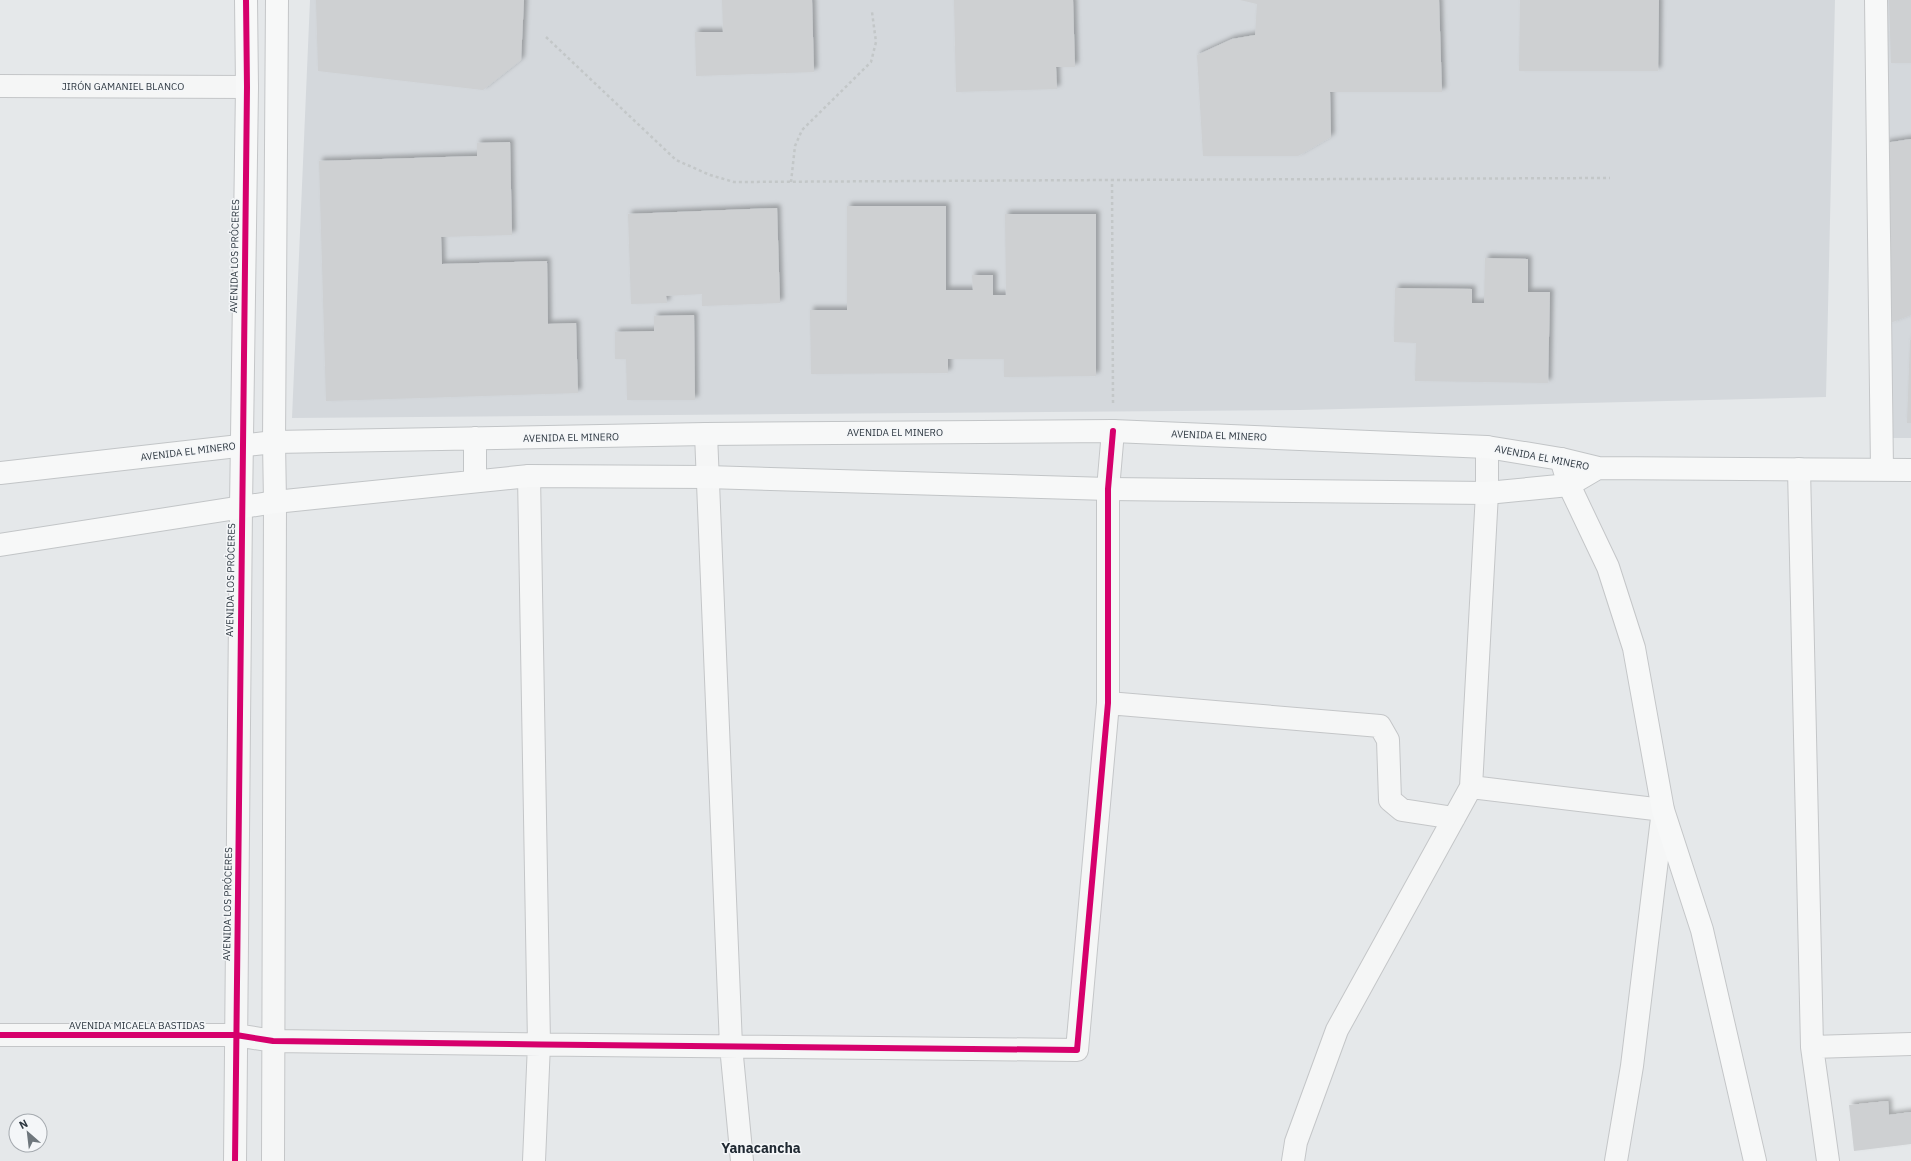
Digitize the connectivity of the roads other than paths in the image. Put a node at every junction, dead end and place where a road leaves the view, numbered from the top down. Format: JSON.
{"nodes":[{"id":1,"x":246,"y":0,"type":"edge"},
{"id":2,"x":277,"y":0,"type":"edge"},
{"id":3,"x":1876,"y":0,"type":"edge"},
{"id":4,"x":0,"y":86,"type":"edge"},
{"id":5,"x":247,"y":87,"type":"junction"},
{"id":6,"x":1113,"y":431,"type":"junction"},
{"id":7,"x":706,"y":434,"type":"junction"},
{"id":8,"x":475,"y":438,"type":"junction"},
{"id":9,"x":274,"y":442,"type":"junction"},
{"id":10,"x":242,"y":445,"type":"junction"},
{"id":11,"x":1487,"y":447,"type":"junction"},
{"id":12,"x":1561,"y":459,"type":"junction"},
{"id":13,"x":1598,"y":468,"type":"junction"},
{"id":14,"x":1799,"y":469,"type":"junction"},
{"id":15,"x":1882,"y":469,"type":"junction"},
{"id":16,"x":1911,"y":470,"type":"edge"},
{"id":17,"x":0,"y":473,"type":"edge"},
{"id":18,"x":529,"y":476,"type":"junction"},
{"id":19,"x":707,"y":477,"type":"junction"},
{"id":20,"x":476,"y":481,"type":"junction"},
{"id":21,"x":1569,"y":485,"type":"junction"},
{"id":22,"x":1108,"y":489,"type":"junction"},
{"id":23,"x":1487,"y":493,"type":"junction"},
{"id":24,"x":275,"y":502,"type":"junction"},
{"id":25,"x":241,"y":507,"type":"junction"},
{"id":26,"x":0,"y":545,"type":"edge"},
{"id":27,"x":1108,"y":703,"type":"junction"},
{"id":28,"x":1471,"y":787,"type":"junction"},
{"id":29,"x":1663,"y":810,"type":"junction"},
{"id":30,"x":1454,"y":818,"type":"junction"},
{"id":31,"x":0,"y":1035,"type":"edge"},
{"id":32,"x":236,"y":1035,"type":"junction"},
{"id":33,"x":273,"y":1041,"type":"junction"},
{"id":34,"x":539,"y":1044,"type":"junction"},
{"id":35,"x":1911,"y":1044,"type":"edge"},
{"id":36,"x":731,"y":1046,"type":"junction"},
{"id":37,"x":1812,"y":1047,"type":"junction"},
{"id":38,"x":1754,"y":1158,"type":"edge"},
{"id":39,"x":235,"y":1161,"type":"edge"},
{"id":40,"x":273,"y":1161,"type":"edge"},
{"id":41,"x":534,"y":1161,"type":"edge"},
{"id":42,"x":742,"y":1161,"type":"edge"},
{"id":43,"x":1292,"y":1161,"type":"edge"},
{"id":44,"x":1616,"y":1161,"type":"edge"},
{"id":45,"x":1828,"y":1161,"type":"edge"}],
"edges":[{"from":1,"to":5,"type":"main road","name":"AVENIDA LOS PRÓCERES"},
{"from":2,"to":9,"type":"main road"},
{"from":3,"to":15,"type":"main road"},
{"from":4,"to":5,"type":"street","name":"JIRÓN GAMANIEL BLANCO"},
{"from":5,"to":10,"type":"main road","name":"AVENIDA LOS PRÓCERES"},
{"from":6,"to":7,"type":"main road","name":"AVENIDA EL MINERO"},
{"from":6,"to":11,"type":"main road","name":"AVENIDA EL MINERO"},
{"from":6,"to":22,"type":"street"},
{"from":7,"to":8,"type":"main road","name":"AVENIDA EL MINERO"},
{"from":7,"to":19,"type":"street"},
{"from":8,"to":9,"type":"main road","name":"AVENIDA EL MINERO"},
{"from":8,"to":20,"type":"main road"},
{"from":9,"to":10,"type":"main road","name":"AVENIDA EL MINERO"},
{"from":9,"to":24,"type":"main road"},
{"from":10,"to":17,"type":"main road","name":"AVENIDA EL MINERO"},
{"from":10,"to":25,"type":"main road","name":"AVENIDA LOS PRÓCERES"},
{"from":11,"to":12,"type":"main road","name":"AVENIDA EL MINERO"},
{"from":11,"to":23,"type":"street"},
{"from":12,"to":13,"type":"main road","name":"AVENIDA EL MINERO"},
{"from":12,"to":21,"type":"main road"},
{"from":13,"to":14,"type":"main road"},
{"from":13,"to":21,"type":"main road","name":"AVENIDA EL MINERO"},
{"from":14,"to":15,"type":"main road"},
{"from":14,"to":37,"type":"street"},
{"from":15,"to":16,"type":"main road"},
{"from":18,"to":19,"type":"main road","name":"AVENIDA EL MINERO"},
{"from":18,"to":20,"type":"main road","name":"AVENIDA EL MINERO"},
{"from":18,"to":34,"type":"street"},
{"from":19,"to":22,"type":"main road","name":"AVENIDA EL MINERO"},
{"from":19,"to":36,"type":"street"},
{"from":20,"to":24,"type":"main road","name":"AVENIDA EL MINERO"},
{"from":21,"to":23,"type":"main road","name":"AVENIDA EL MINERO"},
{"from":21,"to":29,"type":"main road"},
{"from":22,"to":23,"type":"main road","name":"AVENIDA EL MINERO"},
{"from":22,"to":27,"type":"street"},
{"from":23,"to":28,"type":"street"},
{"from":24,"to":25,"type":"main road","name":"AVENIDA EL MINERO"},
{"from":24,"to":33,"type":"street"},
{"from":25,"to":26,"type":"main road","name":"AVENIDA EL MINERO"},
{"from":25,"to":32,"type":"street","name":"AVENIDA LOS PRÓCERES"},
{"from":27,"to":30,"type":"street"},
{"from":27,"to":36,"type":"street","name":"AVENIDA MICAELA BASTIDAS"},
{"from":28,"to":29,"type":"street"},
{"from":28,"to":30,"type":"street"},
{"from":29,"to":38,"type":"main road"},
{"from":29,"to":44,"type":"street"},
{"from":30,"to":43,"type":"street"},
{"from":31,"to":32,"type":"street","name":"AVENIDA MICAELA BASTIDAS"},
{"from":32,"to":33,"type":"street","name":"AVENIDA MICAELA BASTIDAS"},
{"from":32,"to":39,"type":"street","name":"AVENIDA LOS PRÓCERES"},
{"from":33,"to":34,"type":"street","name":"AVENIDA MICAELA BASTIDAS"},
{"from":33,"to":40,"type":"street"},
{"from":34,"to":36,"type":"street","name":"AVENIDA MICAELA BASTIDAS"},
{"from":34,"to":41,"type":"street"},
{"from":35,"to":37,"type":"street"},
{"from":36,"to":42,"type":"street"},
{"from":37,"to":45,"type":"street"}]}
